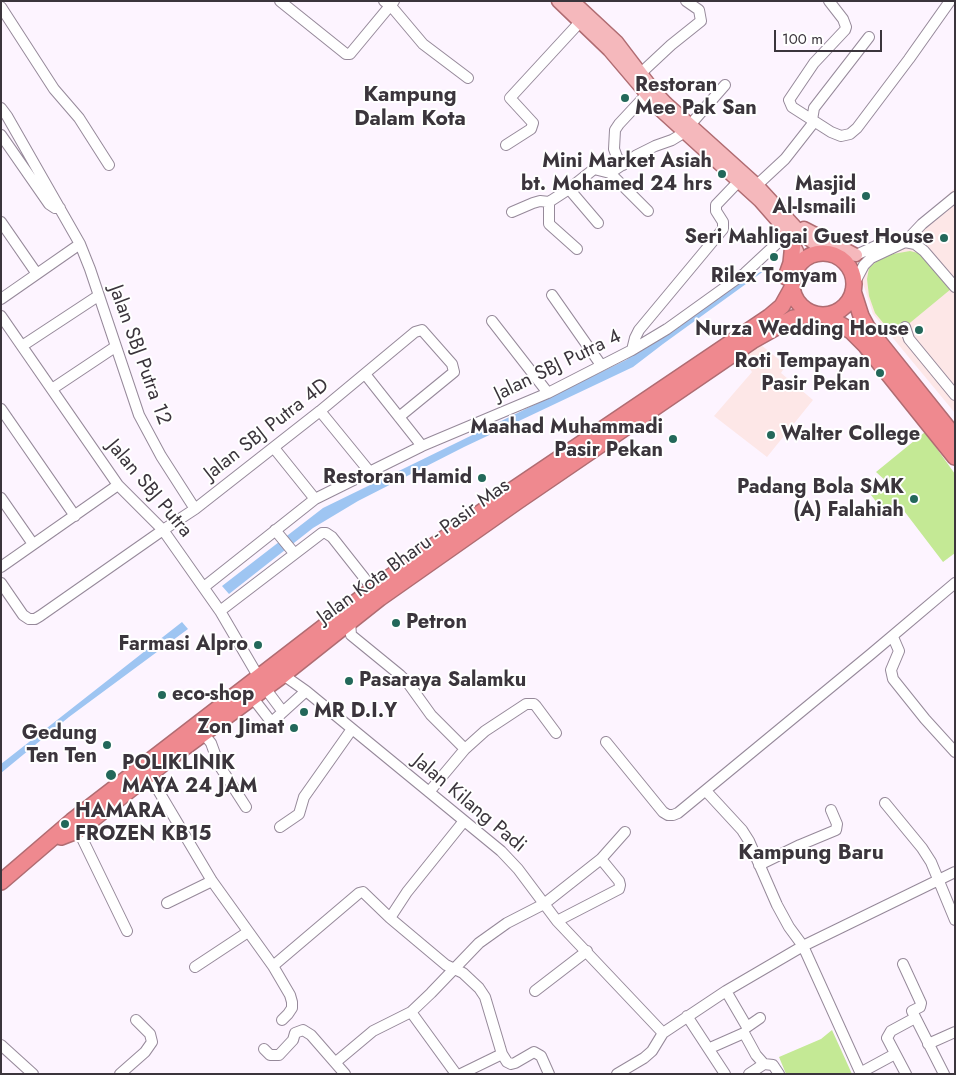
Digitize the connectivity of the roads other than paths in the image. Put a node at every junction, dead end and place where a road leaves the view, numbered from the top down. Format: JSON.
{"nodes":[{"id":1,"x":280,"y":1,"type":"edge"},
{"id":2,"x":558,"y":1,"type":"edge"},
{"id":3,"x":573,"y":1,"type":"edge"},
{"id":4,"x":686,"y":1,"type":"edge"},
{"id":5,"x":829,"y":1,"type":"edge"},
{"id":6,"x":950,"y":1,"type":"edge"},
{"id":7,"x":390,"y":3,"type":"edge"},
{"id":8,"x":1,"y":7,"type":"edge"},
{"id":9,"x":580,"y":22,"type":"junction"},
{"id":10,"x":869,"y":37,"type":"dead end"},
{"id":11,"x":641,"y":73,"type":"junction"},
{"id":12,"x":468,"y":78,"type":"dead end"},
{"id":13,"x":725,"y":85,"type":"dead end"},
{"id":14,"x":646,"y":95,"type":"junction"},
{"id":15,"x":1,"y":108,"type":"edge"},
{"id":16,"x":813,"y":121,"type":"junction"},
{"id":17,"x":688,"y":128,"type":"junction"},
{"id":18,"x":1,"y":135,"type":"edge"},
{"id":19,"x":506,"y":145,"type":"dead end"},
{"id":20,"x":108,"y":165,"type":"dead end"},
{"id":21,"x":623,"y":165,"type":"junction"},
{"id":22,"x":610,"y":173,"type":"junction"},
{"id":23,"x":739,"y":181,"type":"junction"},
{"id":24,"x":757,"y":185,"type":"junction"},
{"id":25,"x":569,"y":189,"type":"junction"},
{"id":26,"x":768,"y":196,"type":"junction"},
{"id":27,"x":955,"y":197,"type":"edge"},
{"id":28,"x":549,"y":202,"type":"junction"},
{"id":29,"x":60,"y":208,"type":"junction"},
{"id":30,"x":648,"y":211,"type":"dead end"},
{"id":31,"x":512,"y":212,"type":"dead end"},
{"id":32,"x":1,"y":222,"type":"edge"},
{"id":33,"x":598,"y":223,"type":"dead end"},
{"id":34,"x":790,"y":238,"type":"junction"},
{"id":35,"x":905,"y":242,"type":"junction"},
{"id":36,"x":80,"y":244,"type":"junction"},
{"id":37,"x":577,"y":249,"type":"dead end"},
{"id":38,"x":832,"y":255,"type":"junction"},
{"id":39,"x":856,"y":256,"type":"junction"},
{"id":40,"x":798,"y":266,"type":"junction"},
{"id":41,"x":38,"y":274,"type":"junction"},
{"id":42,"x":955,"y":287,"type":"edge"},
{"id":43,"x":792,"y":288,"type":"junction"},
{"id":44,"x":854,"y":288,"type":"junction"},
{"id":45,"x":552,"y":295,"type":"dead end"},
{"id":46,"x":98,"y":296,"type":"junction"},
{"id":47,"x":1,"y":299,"type":"edge"},
{"id":48,"x":819,"y":314,"type":"junction"},
{"id":49,"x":1,"y":316,"type":"edge"},
{"id":50,"x":492,"y":320,"type":"dead end"},
{"id":51,"x":759,"y":323,"type":"junction"},
{"id":52,"x":905,"y":327,"type":"dead end"},
{"id":53,"x":22,"y":346,"type":"junction"},
{"id":54,"x":115,"y":347,"type":"junction"},
{"id":55,"x":632,"y":350,"type":"junction"},
{"id":56,"x":601,"y":365,"type":"junction"},
{"id":57,"x":365,"y":374,"type":"junction"},
{"id":58,"x":52,"y":389,"type":"junction"},
{"id":59,"x":548,"y":393,"type":"junction"},
{"id":60,"x":955,"y":395,"type":"edge"},
{"id":61,"x":1,"y":409,"type":"edge"},
{"id":62,"x":320,"y":411,"type":"junction"},
{"id":63,"x":400,"y":417,"type":"junction"},
{"id":64,"x":955,"y":437,"type":"edge"},
{"id":65,"x":422,"y":446,"type":"junction"},
{"id":66,"x":274,"y":448,"type":"junction"},
{"id":67,"x":955,"y":457,"type":"edge"},
{"id":68,"x":369,"y":471,"type":"junction"},
{"id":69,"x":118,"y":485,"type":"junction"},
{"id":70,"x":1,"y":498,"type":"edge"},
{"id":71,"x":315,"y":499,"type":"junction"},
{"id":72,"x":195,"y":509,"type":"junction"},
{"id":73,"x":75,"y":516,"type":"junction"},
{"id":74,"x":163,"y":530,"type":"junction"},
{"id":75,"x":277,"y":532,"type":"junction"},
{"id":76,"x":33,"y":544,"type":"junction"},
{"id":77,"x":293,"y":552,"type":"junction"},
{"id":78,"x":1,"y":567,"type":"edge"},
{"id":79,"x":1,"y":583,"type":"edge"},
{"id":80,"x":955,"y":583,"type":"edge"},
{"id":81,"x":204,"y":587,"type":"junction"},
{"id":82,"x":373,"y":589,"type":"junction"},
{"id":83,"x":220,"y":611,"type":"junction"},
{"id":84,"x":350,"y":628,"type":"junction"},
{"id":85,"x":893,"y":636,"type":"junction"},
{"id":86,"x":278,"y":670,"type":"junction"},
{"id":87,"x":262,"y":682,"type":"junction"},
{"id":88,"x":306,"y":691,"type":"junction"},
{"id":89,"x":252,"y":697,"type":"junction"},
{"id":90,"x":283,"y":712,"type":"junction"},
{"id":91,"x":352,"y":729,"type":"junction"},
{"id":92,"x":204,"y":733,"type":"junction"},
{"id":93,"x":556,"y":733,"type":"dead end"},
{"id":94,"x":606,"y":742,"type":"dead end"},
{"id":95,"x":465,"y":749,"type":"junction"},
{"id":96,"x":955,"y":752,"type":"edge"},
{"id":97,"x":148,"y":775,"type":"junction"},
{"id":98,"x":706,"y":790,"type":"junction"},
{"id":99,"x":429,"y":792,"type":"junction"},
{"id":100,"x":885,"y":804,"type":"dead end"},
{"id":101,"x":246,"y":807,"type":"dead end"},
{"id":102,"x":831,"y":810,"type":"dead end"},
{"id":103,"x":464,"y":820,"type":"junction"},
{"id":104,"x":280,"y":827,"type":"dead end"},
{"id":105,"x":78,"y":830,"type":"junction"},
{"id":106,"x":625,"y":832,"type":"dead end"},
{"id":107,"x":50,"y":841,"type":"junction"},
{"id":108,"x":601,"y":859,"type":"junction"},
{"id":109,"x":759,"y":865,"type":"junction"},
{"id":110,"x":955,"y":872,"type":"edge"},
{"id":111,"x":938,"y":880,"type":"junction"},
{"id":112,"x":212,"y":881,"type":"junction"},
{"id":113,"x":1,"y":882,"type":"edge"},
{"id":114,"x":167,"y":903,"type":"dead end"},
{"id":115,"x":544,"y":904,"type":"junction"},
{"id":116,"x":390,"y":918,"type":"junction"},
{"id":117,"x":955,"y":920,"type":"edge"},
{"id":118,"x":558,"y":921,"type":"junction"},
{"id":119,"x":127,"y":931,"type":"dead end"},
{"id":120,"x":248,"y":932,"type":"junction"},
{"id":121,"x":803,"y":946,"type":"junction"},
{"id":122,"x":587,"y":951,"type":"junction"},
{"id":123,"x":903,"y":964,"type":"dead end"},
{"id":124,"x":273,"y":966,"type":"junction"},
{"id":125,"x":195,"y":967,"type":"dead end"},
{"id":126,"x":454,"y":969,"type":"junction"},
{"id":127,"x":535,"y":991,"type":"dead end"},
{"id":128,"x":726,"y":992,"type":"junction"},
{"id":129,"x":411,"y":1012,"type":"junction"},
{"id":130,"x":687,"y":1016,"type":"junction"},
{"id":131,"x":760,"y":1018,"type":"dead end"},
{"id":132,"x":916,"y":1018,"type":"junction"},
{"id":133,"x":136,"y":1020,"type":"dead end"},
{"id":134,"x":282,"y":1020,"type":"dead end"},
{"id":135,"x":955,"y":1032,"type":"edge"},
{"id":136,"x":663,"y":1033,"type":"junction"},
{"id":137,"x":928,"y":1044,"type":"junction"},
{"id":138,"x":1,"y":1045,"type":"edge"},
{"id":139,"x":710,"y":1048,"type":"junction"},
{"id":140,"x":264,"y":1049,"type":"dead end"},
{"id":141,"x":502,"y":1054,"type":"junction"},
{"id":142,"x":895,"y":1054,"type":"junction"},
{"id":143,"x":336,"y":1062,"type":"junction"},
{"id":144,"x":764,"y":1064,"type":"junction"},
{"id":145,"x":633,"y":1070,"type":"edge"},
{"id":146,"x":860,"y":1073,"type":"edge"},
{"id":147,"x":33,"y":1074,"type":"edge"},
{"id":148,"x":120,"y":1074,"type":"edge"},
{"id":149,"x":345,"y":1074,"type":"edge"},
{"id":150,"x":456,"y":1074,"type":"edge"},
{"id":151,"x":460,"y":1074,"type":"edge"},
{"id":152,"x":549,"y":1074,"type":"edge"},
{"id":153,"x":617,"y":1074,"type":"edge"},
{"id":154,"x":725,"y":1074,"type":"edge"},
{"id":155,"x":749,"y":1074,"type":"edge"},
{"id":156,"x":779,"y":1074,"type":"edge"},
{"id":157,"x":906,"y":1074,"type":"edge"},
{"id":158,"x":944,"y":1074,"type":"edge"}],
"edges":[{"from":1,"to":7,"type":"street"},
{"from":2,"to":9,"type":"main road"},
{"from":3,"to":11,"type":"main road"},
{"from":4,"to":11,"type":"street"},
{"from":5,"to":16,"type":"street"},
{"from":6,"to":16,"type":"street"},
{"from":7,"to":12,"type":"street"},
{"from":8,"to":20,"type":"street"},
{"from":9,"to":14,"type":"main road"},
{"from":9,"to":19,"type":"street"},
{"from":10,"to":16,"type":"street"},
{"from":11,"to":17,"type":"main road"},
{"from":13,"to":17,"type":"street"},
{"from":14,"to":17,"type":"main road"},
{"from":14,"to":21,"type":"street"},
{"from":15,"to":29,"type":"street","name":"Jalan SBJ Putra 12"},
{"from":16,"to":24,"type":"street"},
{"from":17,"to":21,"type":"street"},
{"from":17,"to":23,"type":"main road"},
{"from":17,"to":24,"type":"main road"},
{"from":18,"to":29,"type":"street","name":"Jalan SBJ Putra 12"},
{"from":21,"to":22,"type":"street"},
{"from":22,"to":25,"type":"street"},
{"from":22,"to":30,"type":"street"},
{"from":23,"to":34,"type":"main road"},
{"from":23,"to":55,"type":"street"},
{"from":24,"to":26,"type":"main road"},
{"from":25,"to":28,"type":"street"},
{"from":25,"to":33,"type":"street"},
{"from":26,"to":38,"type":"main road"},
{"from":26,"to":39,"type":"main road"},
{"from":27,"to":35,"type":"street"},
{"from":28,"to":31,"type":"street"},
{"from":28,"to":37,"type":"street"},
{"from":29,"to":36,"type":"street","name":"Jalan SBJ Putra 12"},
{"from":32,"to":41,"type":"street"},
{"from":34,"to":40,"type":"main road"},
{"from":34,"to":51,"type":"highway"},
{"from":34,"to":55,"type":"street","name":"Jalan SBJ Putra 4"},
{"from":35,"to":39,"type":"street"},
{"from":35,"to":42,"type":"street"},
{"from":35,"to":44,"type":"street"},
{"from":36,"to":41,"type":"street"},
{"from":36,"to":46,"type":"street","name":"Jalan SBJ Putra 12"},
{"from":38,"to":39,"type":"street"},
{"from":38,"to":40,"type":"highway"},
{"from":38,"to":44,"type":"highway"},
{"from":40,"to":43,"type":"highway"},
{"from":41,"to":47,"type":"street"},
{"from":43,"to":48,"type":"highway"},
{"from":43,"to":51,"type":"highway","name":"Jalan Kota Bharu - Pasir Mas"},
{"from":44,"to":48,"type":"highway"},
{"from":44,"to":64,"type":"highway"},
{"from":45,"to":56,"type":"street"},
{"from":46,"to":53,"type":"street"},
{"from":46,"to":54,"type":"street","name":"Jalan SBJ Putra 12"},
{"from":48,"to":67,"type":"highway"},
{"from":48,"to":84,"type":"highway","name":"Jalan Kota Bharu - Pasir Mas"},
{"from":49,"to":53,"type":"street","name":"Jalan SBJ Putra"},
{"from":50,"to":59,"type":"street"},
{"from":51,"to":82,"type":"highway","name":"Jalan Kota Bharu - Pasir Mas"},
{"from":52,"to":60,"type":"street"},
{"from":53,"to":58,"type":"street","name":"Jalan SBJ Putra"},
{"from":54,"to":58,"type":"street"},
{"from":54,"to":72,"type":"street","name":"Jalan SBJ Putra 12"},
{"from":55,"to":56,"type":"street","name":"Jalan SBJ Putra 4"},
{"from":56,"to":59,"type":"street","name":"Jalan SBJ Putra 4"},
{"from":57,"to":62,"type":"street","name":"Jalan SBJ Putra 4D"},
{"from":57,"to":63,"type":"street"},
{"from":57,"to":63,"type":"street","name":"Jalan SBJ Putra 4D"},
{"from":58,"to":69,"type":"street","name":"Jalan SBJ Putra"},
{"from":59,"to":65,"type":"street","name":"Jalan SBJ Putra 4"},
{"from":61,"to":73,"type":"street"},
{"from":62,"to":66,"type":"street","name":"Jalan SBJ Putra 4D"},
{"from":62,"to":68,"type":"street"},
{"from":63,"to":65,"type":"street"},
{"from":65,"to":68,"type":"street","name":"Jalan SBJ Putra 4"},
{"from":66,"to":71,"type":"street"},
{"from":66,"to":72,"type":"street","name":"Jalan SBJ Putra 4D"},
{"from":68,"to":71,"type":"street","name":"Jalan SBJ Putra 4"},
{"from":69,"to":73,"type":"street"},
{"from":69,"to":74,"type":"street","name":"Jalan SBJ Putra"},
{"from":70,"to":76,"type":"street"},
{"from":71,"to":75,"type":"street","name":"Jalan SBJ Putra 4"},
{"from":72,"to":74,"type":"street","name":"Jalan SBJ Putra 4D"},
{"from":73,"to":76,"type":"street"},
{"from":74,"to":79,"type":"street","name":"Jalan SBJ Putra 4D"},
{"from":74,"to":81,"type":"street","name":"Jalan SBJ Putra"},
{"from":75,"to":77,"type":"street"},
{"from":75,"to":81,"type":"street","name":"Jalan SBJ Putra 4"},
{"from":76,"to":78,"type":"street"},
{"from":77,"to":82,"type":"street"},
{"from":77,"to":83,"type":"street"},
{"from":80,"to":85,"type":"street"},
{"from":81,"to":83,"type":"street","name":"Jalan SBJ Putra"},
{"from":82,"to":86,"type":"highway","name":"Jalan Kota Bharu - Pasir Mas"},
{"from":83,"to":87,"type":"street","name":"Jalan SBJ Putra"},
{"from":84,"to":86,"type":"highway","name":"Jalan Kota Bharu - Pasir Mas"},
{"from":84,"to":95,"type":"street"},
{"from":85,"to":96,"type":"street"},
{"from":85,"to":98,"type":"street"},
{"from":86,"to":87,"type":"highway","name":"Jalan Kota Bharu - Pasir Mas"},
{"from":86,"to":88,"type":"street","name":"Jalan Kilang Padi"},
{"from":87,"to":89,"type":"highway","name":"Jalan Kota Bharu - Pasir Mas"},
{"from":87,"to":90,"type":"street","name":"Jalan SBJ Putra"},
{"from":87,"to":107,"type":"highway","name":"Jalan Kota Bharu - Pasir Mas"},
{"from":88,"to":90,"type":"street"},
{"from":88,"to":91,"type":"street","name":"Jalan Kilang Padi"},
{"from":89,"to":90,"type":"street"},
{"from":89,"to":92,"type":"highway","name":"Jalan Kota Bharu - Pasir Mas"},
{"from":91,"to":99,"type":"street","name":"Jalan Kilang Padi"},
{"from":91,"to":104,"type":"street"},
{"from":92,"to":97,"type":"highway","name":"Jalan Kota Bharu - Pasir Mas"},
{"from":92,"to":101,"type":"street"},
{"from":93,"to":95,"type":"street"},
{"from":94,"to":98,"type":"street"},
{"from":95,"to":99,"type":"street"},
{"from":97,"to":105,"type":"highway","name":"Jalan Kota Bharu - Pasir Mas"},
{"from":97,"to":112,"type":"street"},
{"from":98,"to":109,"type":"street"},
{"from":99,"to":103,"type":"street","name":"Jalan Kilang Padi"},
{"from":100,"to":111,"type":"street"},
{"from":102,"to":109,"type":"street"},
{"from":103,"to":115,"type":"street","name":"Jalan Kilang Padi"},
{"from":103,"to":116,"type":"street"},
{"from":105,"to":107,"type":"highway","name":"Jalan Kota Bharu - Pasir Mas"},
{"from":105,"to":119,"type":"street"},
{"from":106,"to":108,"type":"street"},
{"from":107,"to":113,"type":"highway","name":"Jalan Kota Bharu - Pasir Mas"},
{"from":108,"to":115,"type":"street"},
{"from":108,"to":118,"type":"street"},
{"from":109,"to":121,"type":"street"},
{"from":110,"to":111,"type":"street"},
{"from":111,"to":117,"type":"street"},
{"from":111,"to":121,"type":"street"},
{"from":112,"to":114,"type":"street"},
{"from":112,"to":120,"type":"street"},
{"from":115,"to":118,"type":"street","name":"Jalan Kilang Padi"},
{"from":115,"to":126,"type":"street"},
{"from":116,"to":124,"type":"street"},
{"from":116,"to":126,"type":"street"},
{"from":118,"to":122,"type":"street","name":"Jalan Kilang Padi"},
{"from":120,"to":124,"type":"street"},
{"from":120,"to":125,"type":"street"},
{"from":121,"to":128,"type":"street"},
{"from":121,"to":146,"type":"street"},
{"from":122,"to":127,"type":"street"},
{"from":122,"to":136,"type":"street","name":"Jalan Kilang Padi"},
{"from":123,"to":132,"type":"street"},
{"from":124,"to":134,"type":"street"},
{"from":126,"to":129,"type":"street"},
{"from":126,"to":141,"type":"street"},
{"from":128,"to":130,"type":"street"},
{"from":128,"to":131,"type":"street"},
{"from":129,"to":143,"type":"street"},
{"from":129,"to":150,"type":"street"},
{"from":130,"to":136,"type":"street"},
{"from":130,"to":139,"type":"street"},
{"from":132,"to":137,"type":"street"},
{"from":132,"to":142,"type":"street"},
{"from":133,"to":148,"type":"street"},
{"from":135,"to":137,"type":"street"},
{"from":136,"to":145,"type":"street"},
{"from":137,"to":158,"type":"street"},
{"from":138,"to":147,"type":"street"},
{"from":139,"to":144,"type":"street"},
{"from":139,"to":154,"type":"street"},
{"from":140,"to":143,"type":"street"},
{"from":141,"to":151,"type":"street"},
{"from":141,"to":152,"type":"street"},
{"from":142,"to":146,"type":"street"},
{"from":142,"to":157,"type":"street"},
{"from":143,"to":149,"type":"street"},
{"from":144,"to":155,"type":"street"},
{"from":144,"to":156,"type":"street"},
{"from":145,"to":153,"type":"street"}]}
